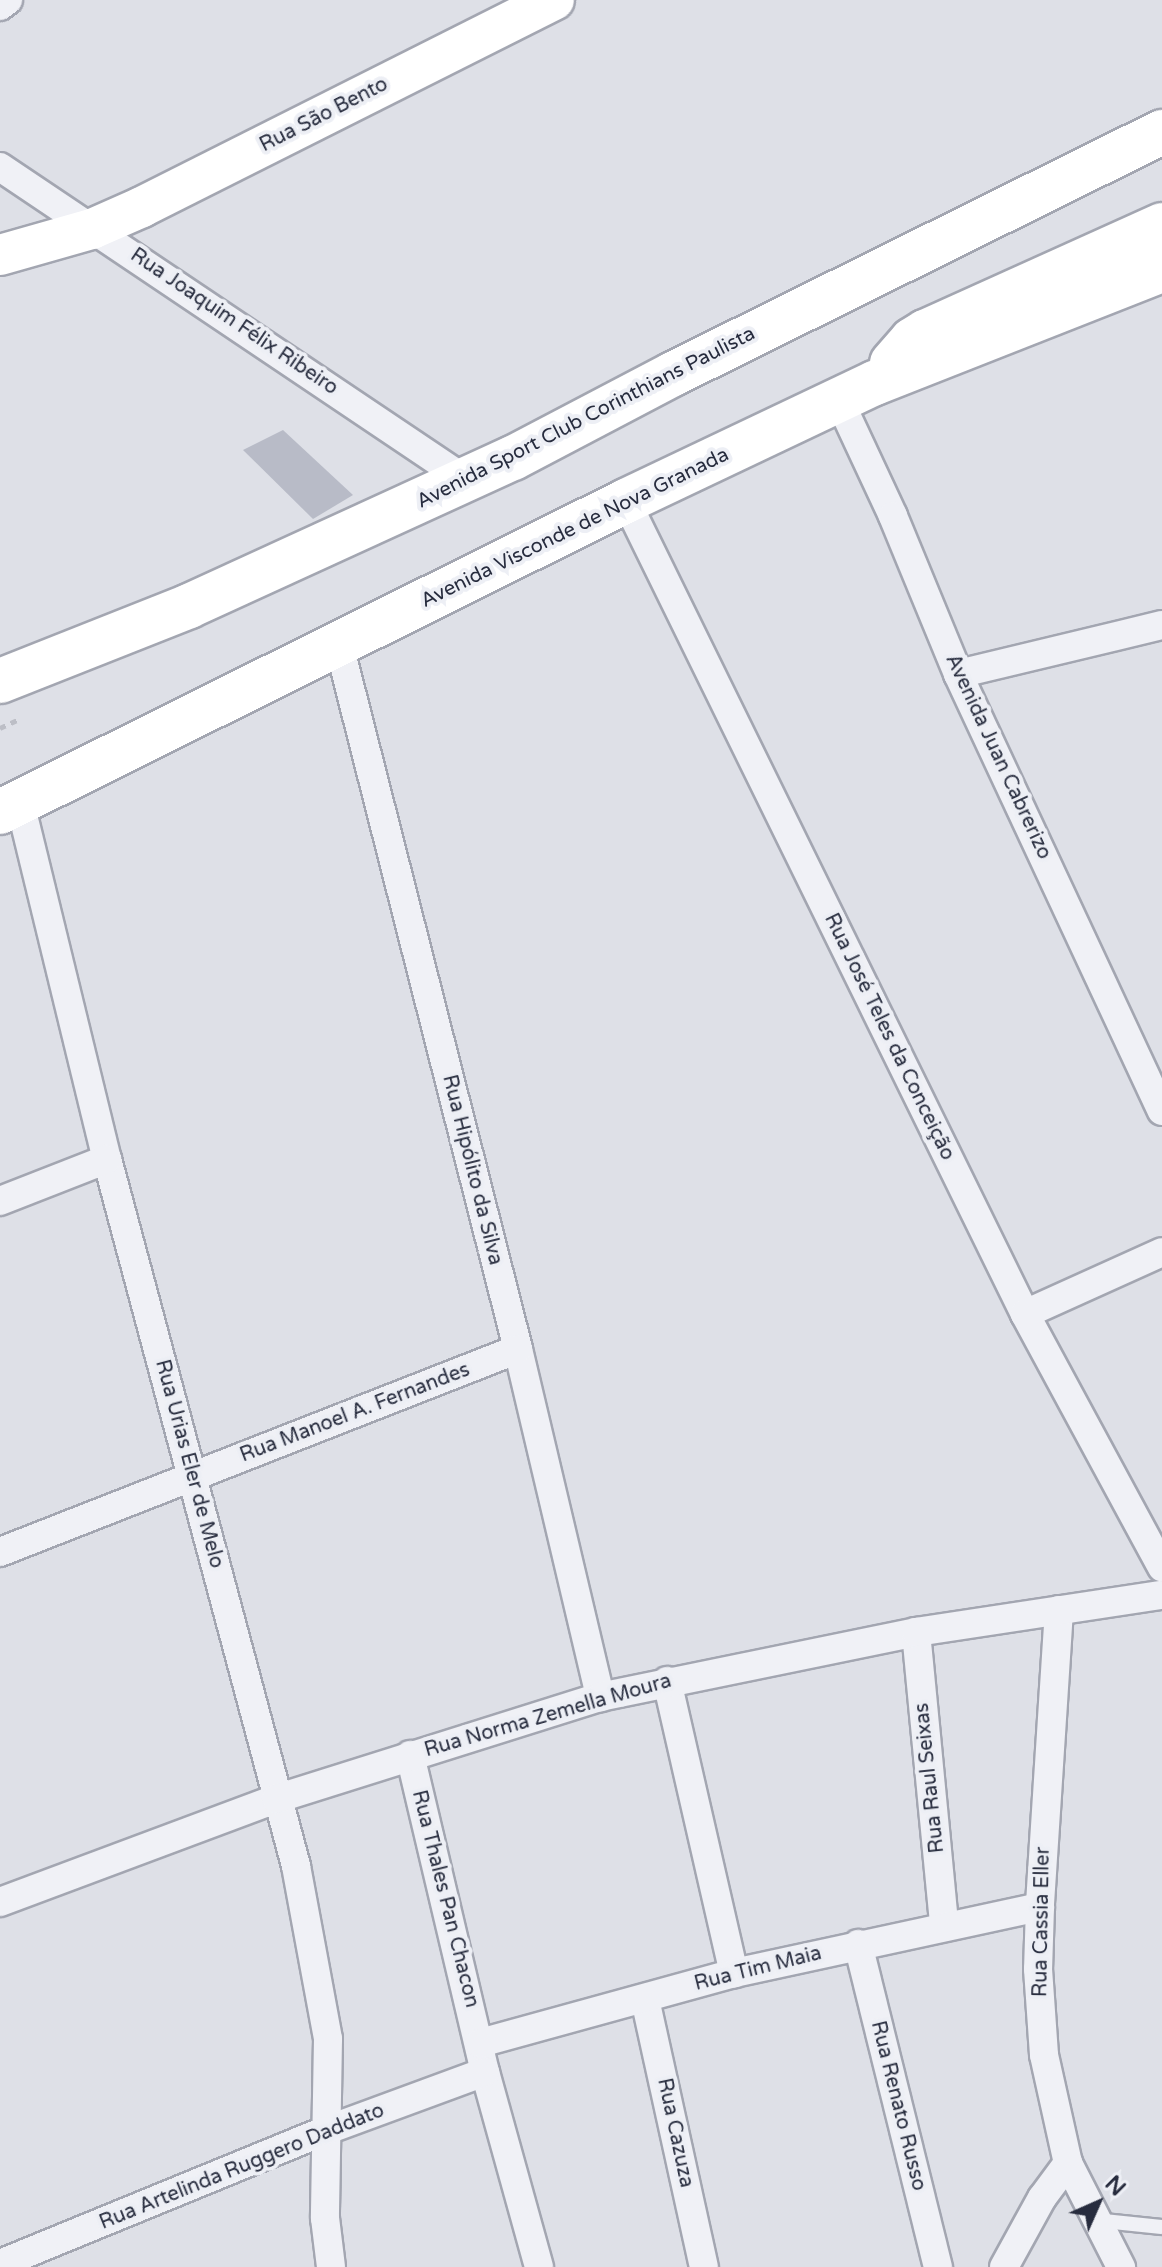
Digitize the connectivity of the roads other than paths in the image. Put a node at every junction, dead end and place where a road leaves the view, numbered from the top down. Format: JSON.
{"nodes":[{"id":1,"x":8,"y":0,"type":"edge"},
{"id":2,"x":554,"y":0,"type":"edge"},
{"id":3,"x":0,"y":6,"type":"edge"},
{"id":4,"x":1162,"y":132,"type":"edge"},
{"id":5,"x":0,"y":167,"type":"edge"},
{"id":6,"x":1162,"y":225,"type":"edge"},
{"id":7,"x":92,"y":229,"type":"junction"},
{"id":8,"x":0,"y":255,"type":"edge"},
{"id":9,"x":1162,"y":270,"type":"edge"},
{"id":10,"x":857,"y":392,"type":"junction"},
{"id":11,"x":466,"y":480,"type":"junction"},
{"id":12,"x":626,"y":501,"type":"junction"},
{"id":13,"x":1162,"y":625,"type":"edge"},
{"id":14,"x":339,"y":645,"type":"junction"},
{"id":15,"x":958,"y":674,"type":"junction"},
{"id":16,"x":0,"y":681,"type":"edge"},
{"id":17,"x":10,"y":807,"type":"edge"},
{"id":18,"x":1162,"y":1111,"type":"edge"},
{"id":19,"x":107,"y":1159,"type":"junction"},
{"id":20,"x":0,"y":1201,"type":"edge"},
{"id":21,"x":1162,"y":1252,"type":"edge"},
{"id":22,"x":1025,"y":1314,"type":"junction"},
{"id":23,"x":518,"y":1349,"type":"junction"},
{"id":24,"x":191,"y":1476,"type":"junction"},
{"id":25,"x":0,"y":1552,"type":"edge"},
{"id":26,"x":1162,"y":1567,"type":"edge"},
{"id":27,"x":1162,"y":1595,"type":"edge"},
{"id":28,"x":1059,"y":1610,"type":"junction"},
{"id":29,"x":916,"y":1632,"type":"junction"},
{"id":30,"x":667,"y":1681,"type":"junction"},
{"id":31,"x":600,"y":1697,"type":"junction"},
{"id":32,"x":410,"y":1755,"type":"junction"},
{"id":33,"x":276,"y":1799,"type":"junction"},
{"id":34,"x":0,"y":1902,"type":"edge"},
{"id":35,"x":1040,"y":1907,"type":"junction"},
{"id":36,"x":944,"y":1925,"type":"junction"},
{"id":37,"x":858,"y":1944,"type":"junction"},
{"id":38,"x":734,"y":1973,"type":"junction"},
{"id":39,"x":645,"y":1999,"type":"junction"},
{"id":40,"x":480,"y":2043,"type":"junction"},
{"id":41,"x":485,"y":2072,"type":"junction"},
{"id":42,"x":327,"y":2130,"type":"junction"},
{"id":43,"x":1068,"y":2163,"type":"junction"},
{"id":44,"x":1094,"y":2220,"type":"junction"},
{"id":45,"x":1162,"y":2227,"type":"edge"},
{"id":46,"x":0,"y":2264,"type":"edge"},
{"id":47,"x":331,"y":2267,"type":"edge"},
{"id":48,"x":539,"y":2267,"type":"edge"},
{"id":49,"x":704,"y":2267,"type":"edge"},
{"id":50,"x":938,"y":2267,"type":"edge"},
{"id":51,"x":1004,"y":2267,"type":"edge"},
{"id":52,"x":1121,"y":2267,"type":"edge"}],
"edges":[{"from":1,"to":3,"type":"street"},
{"from":2,"to":7,"type":"street","name":"Rua São Bento"},
{"from":4,"to":11,"type":"main road","name":"Avenida Sport Club Corinthians Paulista"},
{"from":5,"to":7,"type":"street","name":"Rua Joaquim Félix Ribeiro"},
{"from":6,"to":10,"type":"main road"},
{"from":7,"to":8,"type":"street","name":"Rua São Bento"},
{"from":7,"to":11,"type":"street","name":"Rua Joaquim Félix Ribeiro"},
{"from":9,"to":10,"type":"main road","name":"Avenida Visconde de Nova Granada"},
{"from":10,"to":12,"type":"main road","name":"Avenida Visconde de Nova Granada"},
{"from":10,"to":15,"type":"street","name":"Avenida Juan Cabrerizo"},
{"from":11,"to":16,"type":"main road","name":"Avenida Sport Club Corinthians Paulista"},
{"from":12,"to":14,"type":"main road","name":"Avenida Visconde de Nova Granada"},
{"from":12,"to":22,"type":"street","name":"Rua José Teles da Conceição"},
{"from":13,"to":15,"type":"street"},
{"from":14,"to":17,"type":"main road","name":"Avenida Visconde de Nova Granada"},
{"from":14,"to":23,"type":"street","name":"Rua Hipólito da Silva"},
{"from":15,"to":18,"type":"street","name":"Avenida Juan Cabrerizo"},
{"from":17,"to":19,"type":"street","name":"Rua Urias Eler de Melo"},
{"from":19,"to":20,"type":"street"},
{"from":19,"to":24,"type":"street","name":"Rua Urias Eler de Melo"},
{"from":21,"to":22,"type":"street"},
{"from":22,"to":26,"type":"street","name":"Rua José Teles da Conceição"},
{"from":23,"to":24,"type":"street","name":"Rua Manoel A. Fernandes"},
{"from":23,"to":31,"type":"street","name":"Rua Hipólito da Silva"},
{"from":24,"to":25,"type":"street","name":"Rua Manoel A. Fernandes"},
{"from":24,"to":33,"type":"street","name":"Rua Urias Eler de Melo"},
{"from":27,"to":28,"type":"street","name":"Rua Norma Zemella Moura"},
{"from":28,"to":29,"type":"street","name":"Rua Norma Zemella Moura"},
{"from":28,"to":35,"type":"street","name":"Rua Cassia Eller"},
{"from":29,"to":30,"type":"street","name":"Rua Norma Zemella Moura"},
{"from":29,"to":36,"type":"street","name":"Rua Raul Seixas"},
{"from":30,"to":31,"type":"street","name":"Rua Norma Zemella Moura"},
{"from":30,"to":38,"type":"street"},
{"from":31,"to":32,"type":"street","name":"Rua Norma Zemella Moura"},
{"from":32,"to":33,"type":"street","name":"Rua Norma Zemella Moura"},
{"from":32,"to":40,"type":"street","name":"Rua Thales Pan Chacon"},
{"from":33,"to":34,"type":"street","name":"Rua Norma Zemella Moura"},
{"from":33,"to":42,"type":"street","name":"Rua Urias Eler de Melo"},
{"from":35,"to":36,"type":"street","name":"Rua Tim Maia"},
{"from":35,"to":43,"type":"street","name":"Rua Cassia Eller"},
{"from":36,"to":37,"type":"street","name":"Rua Tim Maia"},
{"from":37,"to":38,"type":"street","name":"Rua Tim Maia"},
{"from":37,"to":50,"type":"street","name":"Rua Renato Russo"},
{"from":38,"to":39,"type":"street","name":"Rua Tim Maia"},
{"from":39,"to":40,"type":"street","name":"Rua Tim Maia"},
{"from":39,"to":49,"type":"street","name":"Rua Cazuza"},
{"from":40,"to":41,"type":"street","name":"Rua Thales Pan Chacon"},
{"from":41,"to":42,"type":"street","name":"Rua Artelinda Ruggero Daddato"},
{"from":41,"to":48,"type":"street","name":"Rua Thales Pan Chacon"},
{"from":42,"to":46,"type":"street","name":"Rua Artelinda Ruggero Daddato"},
{"from":42,"to":47,"type":"street","name":"Rua Urias Eler de Melo"},
{"from":43,"to":44,"type":"street","name":"Rua Cassia Eller"},
{"from":43,"to":51,"type":"street"},
{"from":44,"to":45,"type":"lane"},
{"from":44,"to":52,"type":"street","name":"Rua Cassia Eller"}]}
